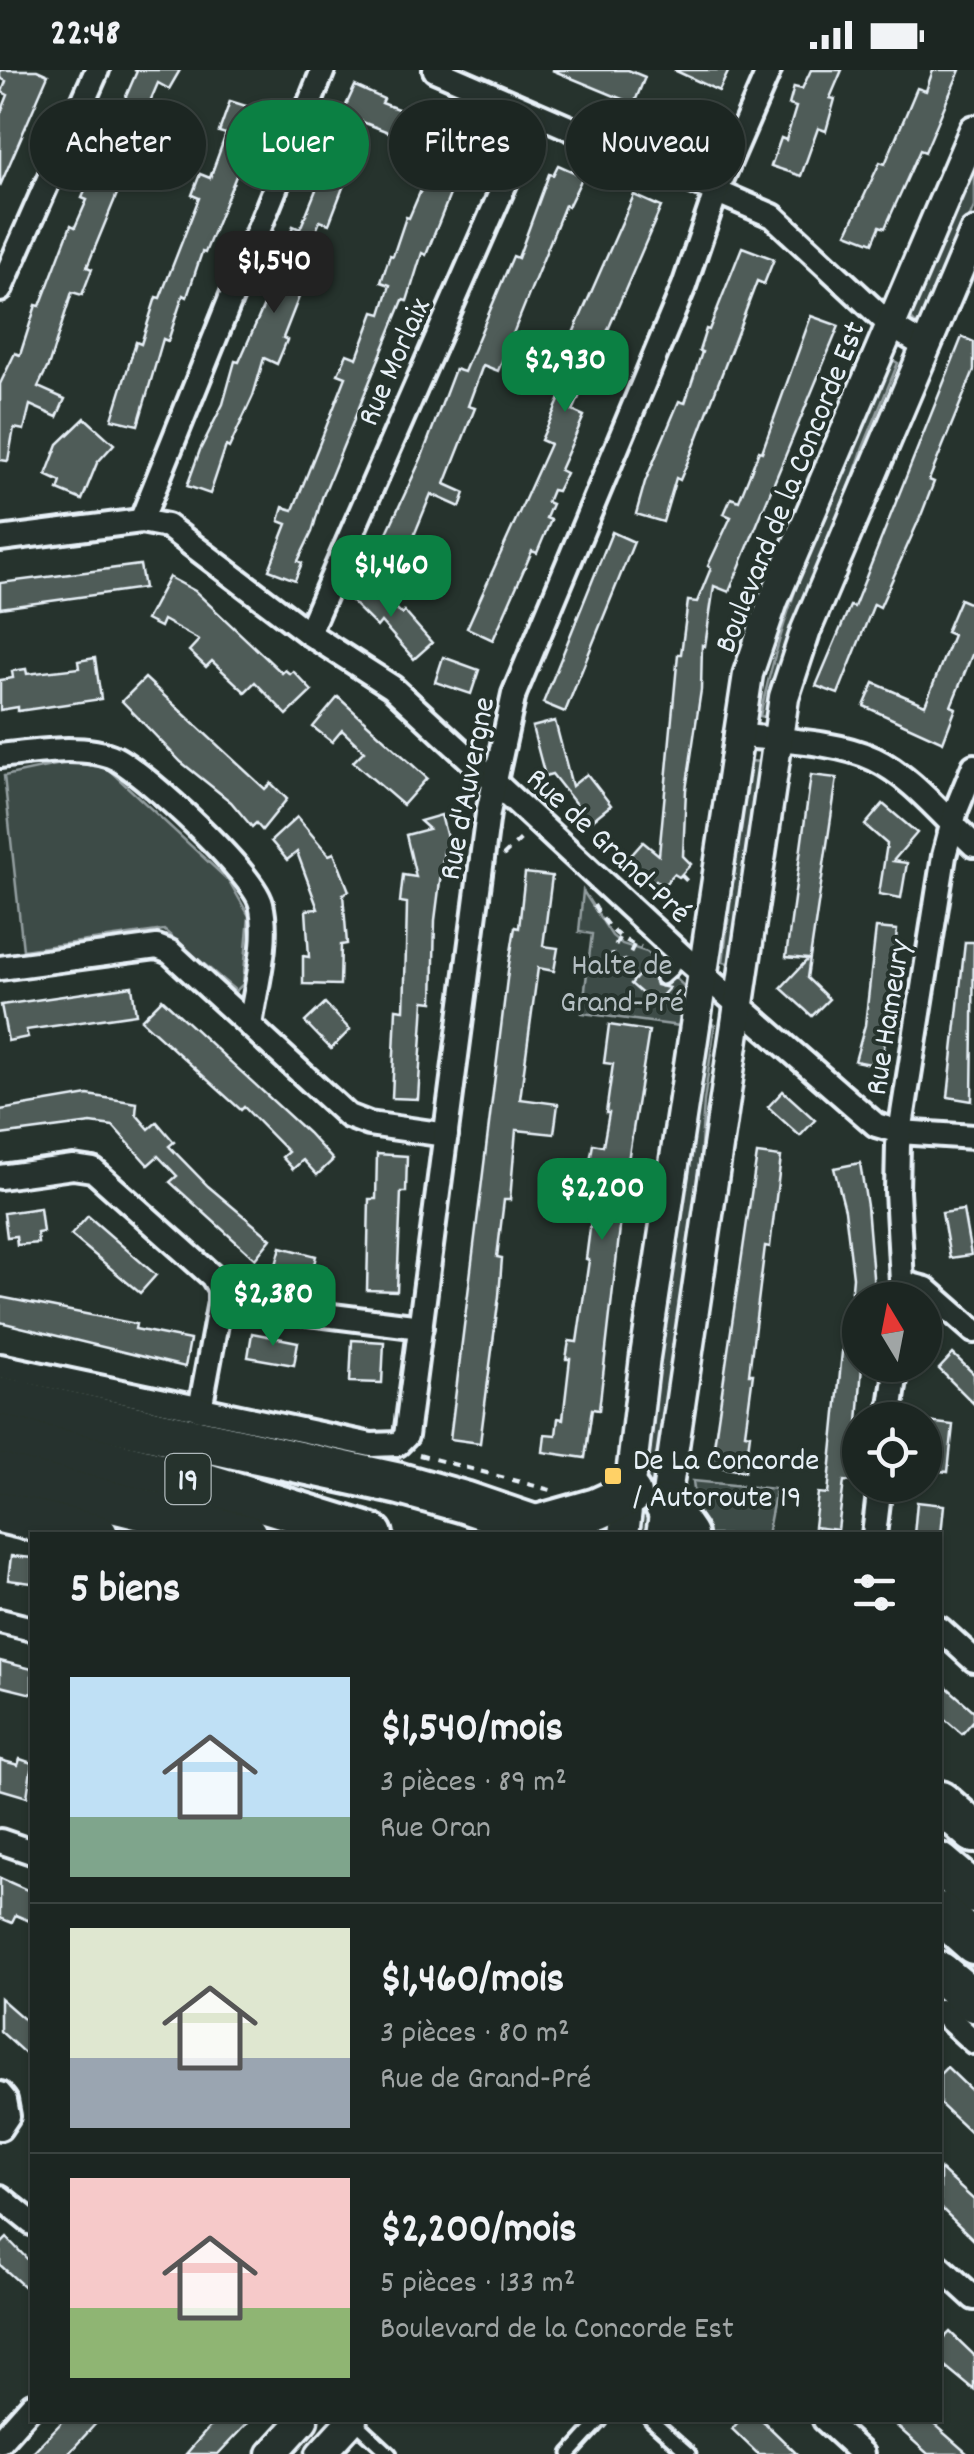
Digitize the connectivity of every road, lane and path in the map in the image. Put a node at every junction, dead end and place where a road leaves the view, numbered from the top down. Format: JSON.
{"nodes":[{"id":1,"x":96,"y":70,"type":"edge"},
{"id":2,"x":323,"y":70,"type":"edge"},
{"id":3,"x":436,"y":70,"type":"edge"},
{"id":4,"x":768,"y":70,"type":"edge"},
{"id":5,"x":502,"y":100,"type":"edge"},
{"id":6,"x":546,"y":120,"type":"edge"},
{"id":7,"x":974,"y":130,"type":"edge"},
{"id":8,"x":502,"y":190,"type":"edge"},
{"id":9,"x":716,"y":192,"type":"junction"},
{"id":10,"x":974,"y":232,"type":"edge"},
{"id":11,"x":0,"y":290,"type":"edge"},
{"id":12,"x":891,"y":326,"type":"junction"},
{"id":13,"x":926,"y":346,"type":"junction"},
{"id":14,"x":141,"y":521,"type":"junction"},
{"id":15,"x":0,"y":539,"type":"edge"},
{"id":16,"x":308,"y":632,"type":"junction"},
{"id":17,"x":736,"y":734,"type":"junction"},
{"id":18,"x":776,"y":740,"type":"junction"},
{"id":19,"x":0,"y":756,"type":"edge"},
{"id":20,"x":974,"y":766,"type":"edge"},
{"id":21,"x":494,"y":781,"type":"junction"},
{"id":22,"x":952,"y":825,"type":"junction"},
{"id":23,"x":524,"y":835,"type":"dead end"},
{"id":24,"x":974,"y":845,"type":"edge"},
{"id":25,"x":498,"y":862,"type":"dead end"},
{"id":26,"x":681,"y":875,"type":"dead end"},
{"id":27,"x":692,"y":886,"type":"dead end"},
{"id":28,"x":619,"y":938,"type":"dead end"},
{"id":29,"x":634,"y":945,"type":"dead end"},
{"id":30,"x":679,"y":953,"type":"junction"},
{"id":31,"x":0,"y":968,"type":"edge"},
{"id":32,"x":702,"y":973,"type":"junction"},
{"id":33,"x":662,"y":978,"type":"dead end"},
{"id":34,"x":738,"y":1004,"type":"junction"},
{"id":35,"x":250,"y":1026,"type":"junction"},
{"id":36,"x":900,"y":1132,"type":"junction"},
{"id":37,"x":446,"y":1135,"type":"junction"},
{"id":38,"x":974,"y":1137,"type":"edge"},
{"id":39,"x":0,"y":1177,"type":"edge"},
{"id":40,"x":902,"y":1282,"type":"edge"},
{"id":41,"x":220,"y":1302,"type":"junction"},
{"id":42,"x":942,"y":1303,"type":"edge"},
{"id":43,"x":421,"y":1327,"type":"junction"},
{"id":44,"x":974,"y":1331,"type":"edge"},
{"id":45,"x":0,"y":1366,"type":"edge"},
{"id":46,"x":0,"y":1397,"type":"edge"},
{"id":47,"x":200,"y":1408,"type":"junction"},
{"id":48,"x":0,"y":1435,"type":"edge"},
{"id":49,"x":411,"y":1448,"type":"junction"},
{"id":50,"x":0,"y":1474,"type":"edge"},
{"id":51,"x":878,"y":1502,"type":"edge"},
{"id":52,"x":0,"y":1512,"type":"edge"},
{"id":53,"x":550,"y":1517,"type":"edge"},
{"id":54,"x":661,"y":1518,"type":"edge"},
{"id":55,"x":83,"y":1532,"type":"edge"},
{"id":56,"x":234,"y":1532,"type":"edge"},
{"id":57,"x":362,"y":1532,"type":"edge"},
{"id":58,"x":631,"y":1532,"type":"edge"},
{"id":59,"x":874,"y":1532,"type":"edge"},
{"id":60,"x":0,"y":1621,"type":"edge"},
{"id":61,"x":30,"y":1628,"type":"edge"},
{"id":62,"x":942,"y":1630,"type":"edge"},
{"id":63,"x":974,"y":1660,"type":"edge"},
{"id":64,"x":942,"y":1804,"type":"edge"},
{"id":65,"x":974,"y":1832,"type":"edge"},
{"id":66,"x":0,"y":1841,"type":"edge"},
{"id":67,"x":30,"y":1851,"type":"edge"},
{"id":68,"x":942,"y":1866,"type":"edge"},
{"id":69,"x":974,"y":1893,"type":"edge"},
{"id":70,"x":942,"y":1915,"type":"edge"},
{"id":71,"x":974,"y":1943,"type":"edge"},
{"id":72,"x":942,"y":1975,"type":"edge"},
{"id":73,"x":974,"y":2001,"type":"edge"},
{"id":74,"x":942,"y":2012,"type":"edge"},
{"id":75,"x":974,"y":2042,"type":"edge"},
{"id":76,"x":0,"y":2094,"type":"edge"},
{"id":77,"x":0,"y":2128,"type":"edge"},
{"id":78,"x":0,"y":2197,"type":"edge"},
{"id":79,"x":30,"y":2222,"type":"edge"},
{"id":80,"x":942,"y":2269,"type":"edge"},
{"id":81,"x":974,"y":2298,"type":"edge"},
{"id":82,"x":30,"y":2407,"type":"edge"},
{"id":83,"x":301,"y":2422,"type":"edge"},
{"id":84,"x":351,"y":2422,"type":"edge"},
{"id":85,"x":355,"y":2422,"type":"edge"},
{"id":86,"x":599,"y":2422,"type":"edge"},
{"id":87,"x":653,"y":2422,"type":"edge"},
{"id":88,"x":827,"y":2422,"type":"edge"},
{"id":89,"x":0,"y":2441,"type":"edge"},
{"id":90,"x":272,"y":2454,"type":"edge"},
{"id":91,"x":321,"y":2454,"type":"edge"},
{"id":92,"x":390,"y":2454,"type":"edge"},
{"id":93,"x":570,"y":2454,"type":"edge"},
{"id":94,"x":689,"y":2454,"type":"edge"},
{"id":95,"x":862,"y":2454,"type":"edge"}],
"edges":[{"from":1,"to":11,"type":"street"},
{"from":2,"to":14,"type":"street"},
{"from":3,"to":5,"type":"street"},
{"from":4,"to":9,"type":"street","name":"Rue d'Auvergne"},
{"from":6,"to":9,"type":"street"},
{"from":7,"to":12,"type":"street","name":"Boulevard de la Concorde Est"},
{"from":8,"to":16,"type":"street","name":"Rue Morlaix"},
{"from":9,"to":12,"type":"street"},
{"from":9,"to":21,"type":"street","name":"Rue d'Auvergne"},
{"from":10,"to":13,"type":"street","name":"Boulevard de la Concorde Est"},
{"from":12,"to":13,"type":"street"},
{"from":12,"to":17,"type":"street","name":"Boulevard de la Concorde Est"},
{"from":13,"to":18,"type":"street","name":"Boulevard de la Concorde Est"},
{"from":14,"to":15,"type":"street"},
{"from":14,"to":16,"type":"street","name":"Rue de Grand-Pré"},
{"from":16,"to":21,"type":"street","name":"Rue de Grand-Pré"},
{"from":17,"to":18,"type":"street"},
{"from":17,"to":32,"type":"street","name":"Boulevard de la Concorde Est"},
{"from":18,"to":22,"type":"street"},
{"from":18,"to":34,"type":"street","name":"Boulevard de la Concorde Est"},
{"from":19,"to":35,"type":"street"},
{"from":20,"to":22,"type":"street","name":"Rue Hameury"},
{"from":21,"to":30,"type":"street","name":"Rue de Grand-Pré"},
{"from":21,"to":37,"type":"street","name":"Rue d'Auvergne"},
{"from":22,"to":24,"type":"street"},
{"from":22,"to":36,"type":"street","name":"Rue Hameury"},
{"from":23,"to":25,"type":"path","name":"Rue d'Auvergne"},
{"from":26,"to":27,"type":"path"},
{"from":28,"to":29,"type":"path"},
{"from":30,"to":32,"type":"street","name":"Rue de Grand-Pré"},
{"from":30,"to":33,"type":"lane"},
{"from":31,"to":35,"type":"street"},
{"from":32,"to":34,"type":"street","name":"Rue de Grand-Pré"},
{"from":32,"to":54,"type":"street","name":"Boulevard de la Concorde Est"},
{"from":34,"to":36,"type":"street","name":"Rue de Grand-Pré"},
{"from":34,"to":54,"type":"street","name":"Boulevard de la Concorde Est"},
{"from":35,"to":37,"type":"street"},
{"from":36,"to":38,"type":"street"},
{"from":36,"to":40,"type":"street","name":"Rue Hameury"},
{"from":37,"to":43,"type":"street","name":"Rue d'Auvergne"},
{"from":39,"to":41,"type":"street"},
{"from":41,"to":43,"type":"street"},
{"from":41,"to":47,"type":"street"},
{"from":42,"to":44,"type":"street"},
{"from":43,"to":49,"type":"street","name":"Rue d'Auvergne"},
{"from":45,"to":47,"type":"street"},
{"from":46,"to":53,"type":"highway"},
{"from":47,"to":49,"type":"street"},
{"from":48,"to":57,"type":"highway","number":"19"},
{"from":49,"to":53,"type":"path"},
{"from":50,"to":56,"type":"highway","number":"19"},
{"from":51,"to":59,"type":"street"},
{"from":52,"to":55,"type":"highway"},
{"from":53,"to":54,"type":"highway"},
{"from":54,"to":58,"type":"street","name":"Boulevard de la Concorde Est"},
{"from":60,"to":61,"type":"street"},
{"from":62,"to":63,"type":"street"},
{"from":64,"to":65,"type":"highway"},
{"from":66,"to":67,"type":"street"},
{"from":68,"to":69,"type":"highway"},
{"from":70,"to":71,"type":"highway"},
{"from":72,"to":73,"type":"highway"},
{"from":74,"to":75,"type":"street"},
{"from":76,"to":77,"type":"street"},
{"from":78,"to":79,"type":"street"},
{"from":80,"to":81,"type":"street"},
{"from":82,"to":89,"type":"street"},
{"from":83,"to":90,"type":"street"},
{"from":84,"to":91,"type":"street"},
{"from":85,"to":92,"type":"lane"},
{"from":86,"to":93,"type":"lane"},
{"from":87,"to":94,"type":"lane"},
{"from":88,"to":95,"type":"street"}]}
